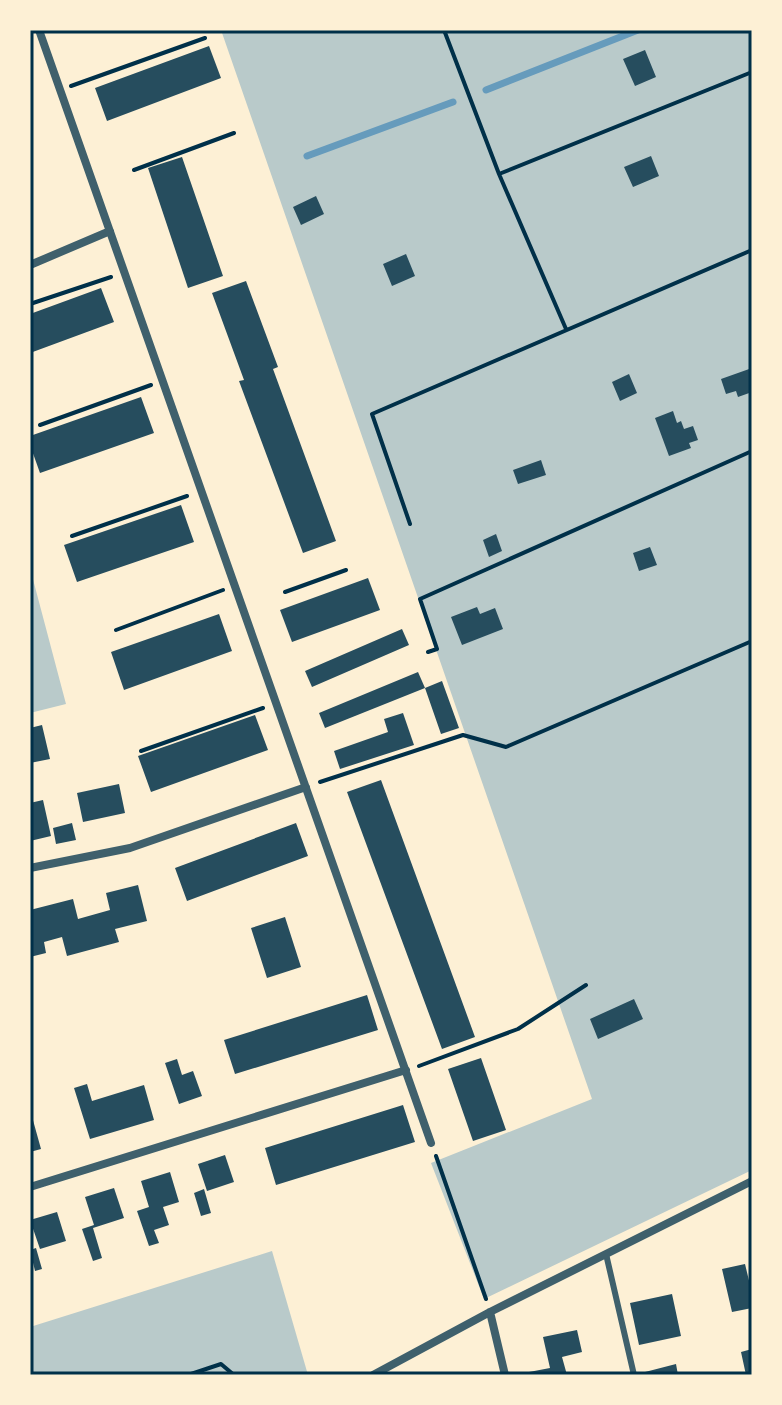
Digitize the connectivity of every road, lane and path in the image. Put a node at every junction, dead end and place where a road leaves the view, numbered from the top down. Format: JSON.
{"nodes":[{"id":1,"x":39,"y":30,"type":"edge"},
{"id":2,"x":444,"y":30,"type":"edge"},
{"id":3,"x":205,"y":38,"type":"dead end"},
{"id":4,"x":752,"y":72,"type":"edge"},
{"id":5,"x":60,"y":90,"type":"junction"},
{"id":6,"x":234,"y":133,"type":"dead end"},
{"id":7,"x":134,"y":170,"type":"dead end"},
{"id":8,"x":499,"y":174,"type":"junction"},
{"id":9,"x":110,"y":231,"type":"junction"},
{"id":10,"x":752,"y":250,"type":"edge"},
{"id":11,"x":30,"y":265,"type":"edge"},
{"id":12,"x":125,"y":272,"type":"junction"},
{"id":13,"x":30,"y":304,"type":"edge"},
{"id":14,"x":566,"y":329,"type":"junction"},
{"id":15,"x":163,"y":381,"type":"junction"},
{"id":16,"x":40,"y":425,"type":"dead end"},
{"id":17,"x":752,"y":451,"type":"edge"},
{"id":18,"x":202,"y":491,"type":"junction"},
{"id":19,"x":410,"y":524,"type":"dead end"},
{"id":20,"x":72,"y":536,"type":"dead end"},
{"id":21,"x":346,"y":570,"type":"dead end"},
{"id":22,"x":235,"y":586,"type":"junction"},
{"id":23,"x":285,"y":592,"type":"dead end"},
{"id":24,"x":116,"y":630,"type":"dead end"},
{"id":25,"x":752,"y":641,"type":"edge"},
{"id":26,"x":428,"y":652,"type":"dead end"},
{"id":27,"x":276,"y":703,"type":"junction"},
{"id":28,"x":141,"y":751,"type":"dead end"},
{"id":29,"x":306,"y":787,"type":"junction"},
{"id":30,"x":30,"y":868,"type":"edge"},
{"id":31,"x":586,"y":985,"type":"dead end"},
{"id":32,"x":406,"y":1070,"type":"junction"},
{"id":33,"x":431,"y":1143,"type":"joint"},
{"id":34,"x":752,"y":1181,"type":"edge"},
{"id":35,"x":30,"y":1187,"type":"edge"},
{"id":36,"x":606,"y":1254,"type":"junction"},
{"id":37,"x":490,"y":1312,"type":"junction"},
{"id":38,"x":188,"y":1375,"type":"edge"},
{"id":39,"x":234,"y":1375,"type":"edge"},
{"id":40,"x":373,"y":1375,"type":"edge"},
{"id":41,"x":505,"y":1375,"type":"edge"},
{"id":42,"x":634,"y":1375,"type":"edge"}],
"edges":[{"from":1,"to":5,"type":"street"},
{"from":2,"to":8,"type":"path"},
{"from":3,"to":5,"type":"path"},
{"from":4,"to":8,"type":"path"},
{"from":5,"to":9,"type":"street"},
{"from":6,"to":7,"type":"path"},
{"from":8,"to":14,"type":"path"},
{"from":9,"to":11,"type":"street"},
{"from":9,"to":12,"type":"street"},
{"from":10,"to":14,"type":"path"},
{"from":12,"to":13,"type":"path"},
{"from":12,"to":15,"type":"street"},
{"from":14,"to":19,"type":"path"},
{"from":15,"to":16,"type":"path"},
{"from":15,"to":18,"type":"street"},
{"from":17,"to":26,"type":"path"},
{"from":18,"to":20,"type":"path"},
{"from":18,"to":22,"type":"street"},
{"from":21,"to":23,"type":"path"},
{"from":22,"to":24,"type":"path"},
{"from":22,"to":27,"type":"street"},
{"from":25,"to":29,"type":"path"},
{"from":27,"to":28,"type":"path"},
{"from":27,"to":29,"type":"street"},
{"from":29,"to":30,"type":"street"},
{"from":29,"to":32,"type":"street"},
{"from":31,"to":32,"type":"path"},
{"from":32,"to":33,"type":"street"},
{"from":32,"to":35,"type":"street"},
{"from":33,"to":37,"type":"path"},
{"from":34,"to":36,"type":"street"},
{"from":36,"to":37,"type":"street"},
{"from":36,"to":42,"type":"lane"},
{"from":37,"to":40,"type":"street"},
{"from":37,"to":41,"type":"street"},
{"from":38,"to":39,"type":"path"}]}
